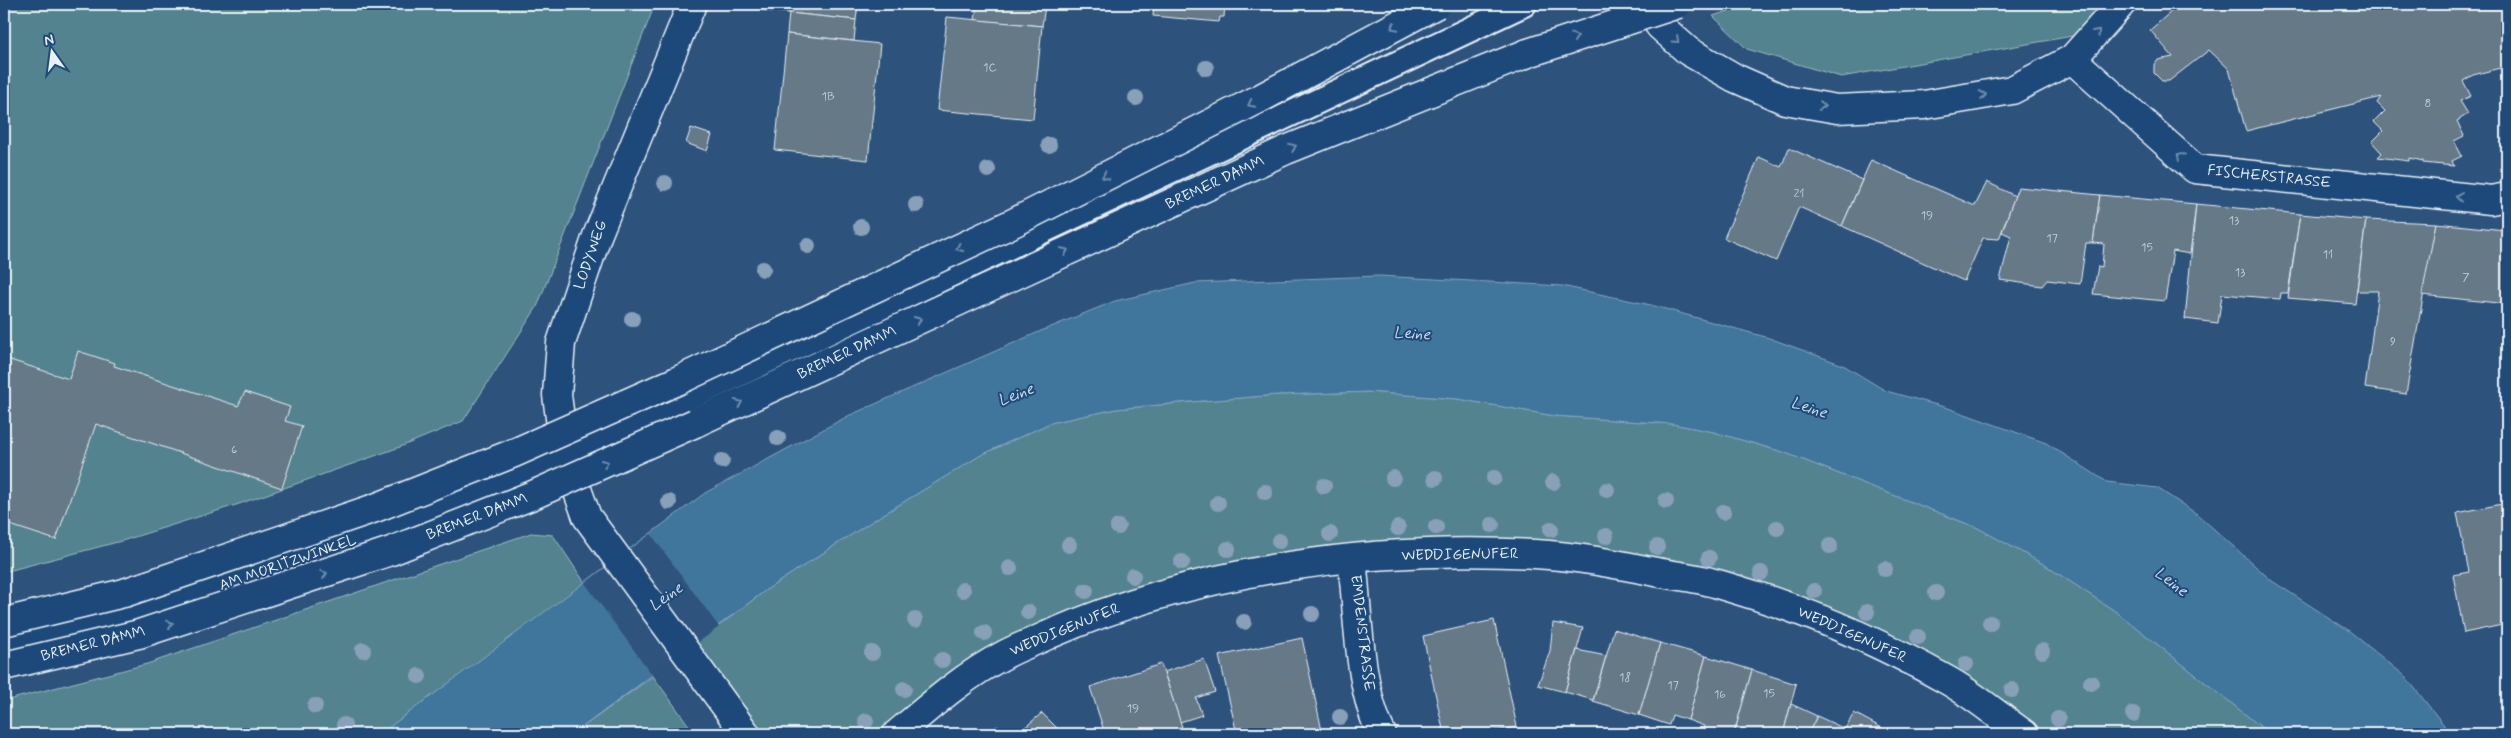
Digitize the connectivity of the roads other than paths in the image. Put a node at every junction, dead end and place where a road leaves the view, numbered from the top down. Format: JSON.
{"nodes":[{"id":1,"x":692,"y":4,"type":"edge"},
{"id":2,"x":1437,"y":4,"type":"edge"},
{"id":3,"x":1524,"y":4,"type":"edge"},
{"id":4,"x":1644,"y":4,"type":"edge"},
{"id":5,"x":1678,"y":4,"type":"edge"},
{"id":6,"x":2121,"y":4,"type":"edge"},
{"id":7,"x":2072,"y":60,"type":"junction"},
{"id":8,"x":2507,"y":198,"type":"edge"},
{"id":9,"x":565,"y":456,"type":"junction"},
{"id":10,"x":1352,"y":559,"type":"junction"},
{"id":11,"x":4,"y":622,"type":"edge"},
{"id":12,"x":4,"y":644,"type":"edge"},
{"id":13,"x":4,"y":666,"type":"edge"},
{"id":14,"x":746,"y":734,"type":"edge"},
{"id":15,"x":897,"y":734,"type":"edge"},
{"id":16,"x":1382,"y":734,"type":"edge"},
{"id":17,"x":2024,"y":734,"type":"edge"}],
"edges":[{"from":1,"to":9,"type":"street","name":"LODYWEG"},
{"from":2,"to":11,"type":"street","one_way":true,"bridge":true},
{"from":3,"to":9,"type":"lane"},
{"from":4,"to":7,"type":"street","one_way":true},
{"from":13,"to":5,"type":"street","name":"BREMER DAMM","one_way":true,"bridge":true},
{"from":7,"to":6,"type":"street","one_way":true},
{"from":8,"to":7,"type":"street","name":"FISCHERSTRASSE","one_way":true},
{"from":9,"to":12,"type":"street","name":"AM MORITZWINKEL"},
{"from":9,"to":14,"type":"street","name":"LODYWEG"},
{"from":10,"to":15,"type":"street","name":"WEDDIGENUFER"},
{"from":10,"to":16,"type":"street","name":"EMDENSTRASSE"},
{"from":10,"to":17,"type":"street","name":"WEDDIGENUFER"}]}
